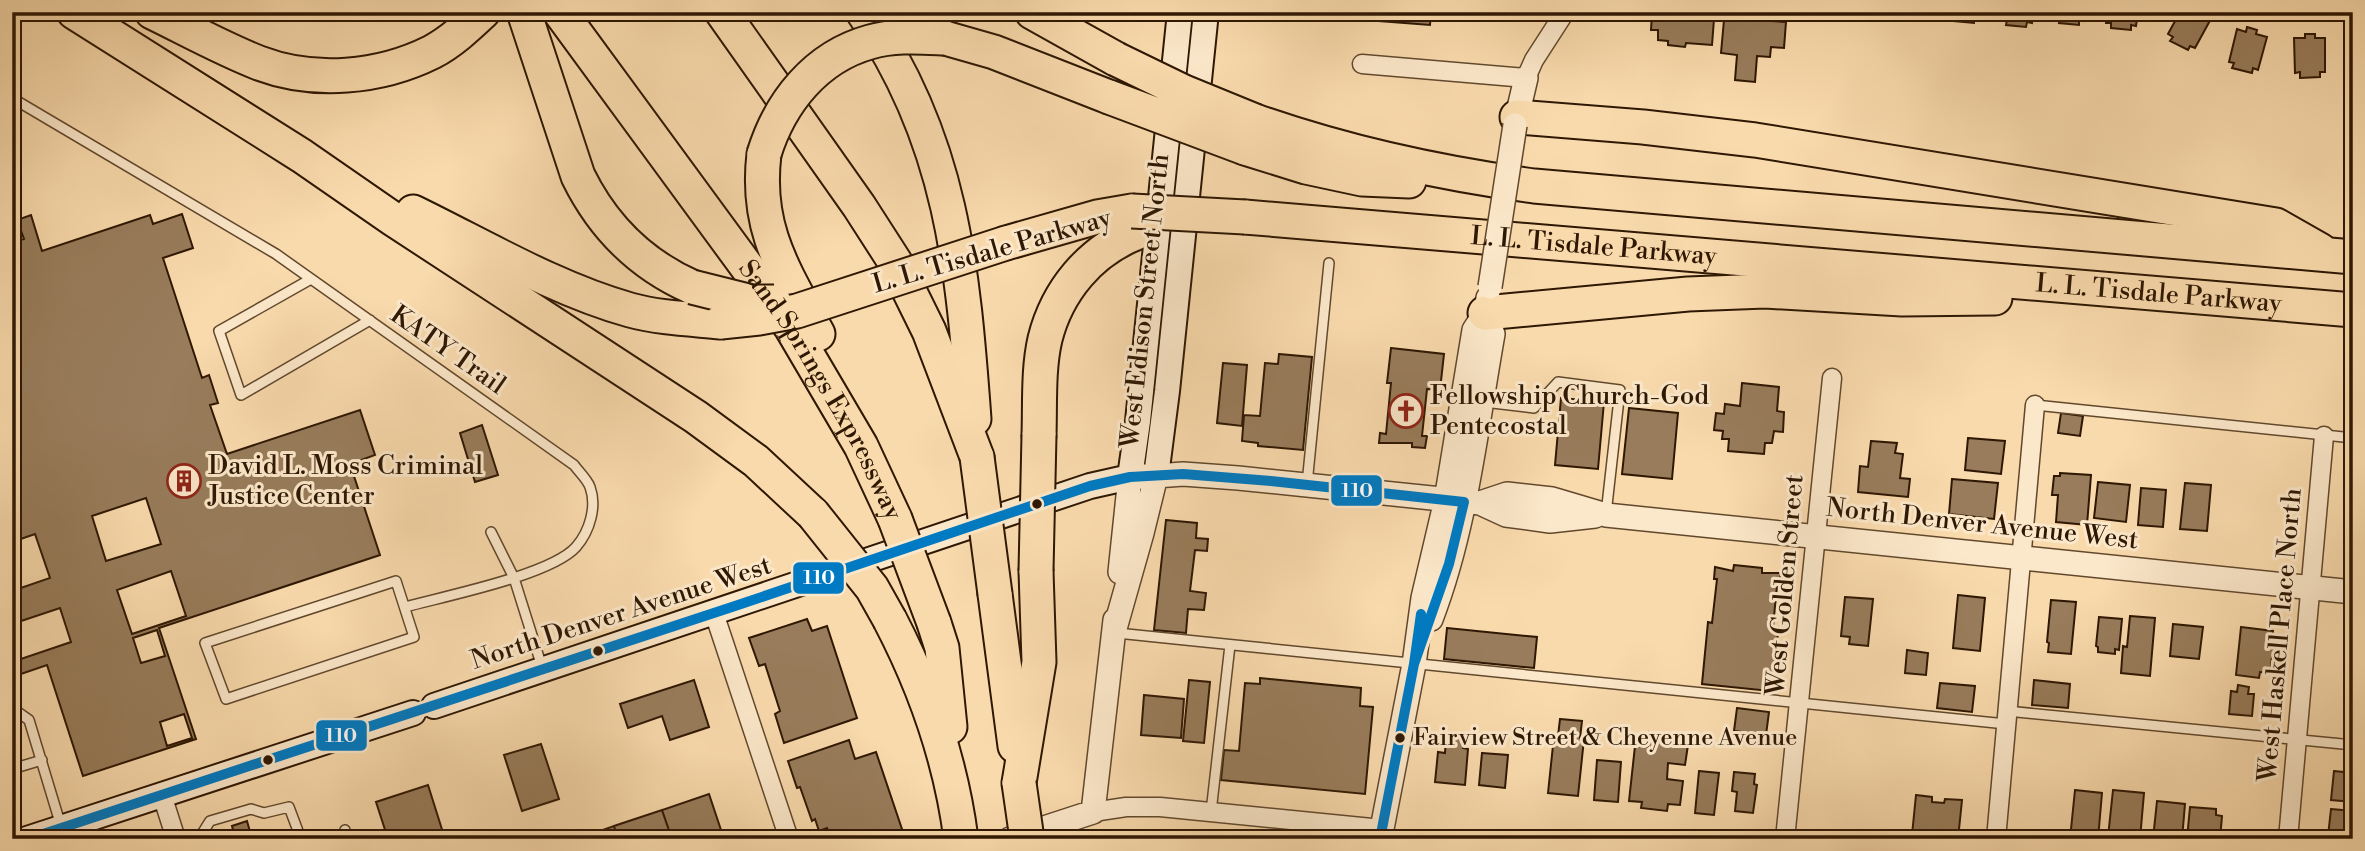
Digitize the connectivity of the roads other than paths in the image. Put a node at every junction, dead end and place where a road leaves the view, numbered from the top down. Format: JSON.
{"nodes":[{"id":1,"x":74,"y":12,"type":"edge"},
{"id":2,"x":152,"y":12,"type":"edge"},
{"id":3,"x":482,"y":12,"type":"edge"},
{"id":4,"x":560,"y":12,"type":"edge"},
{"id":5,"x":722,"y":12,"type":"edge"},
{"id":6,"x":863,"y":12,"type":"edge"},
{"id":7,"x":1032,"y":12,"type":"edge"},
{"id":8,"x":1180,"y":12,"type":"edge"},
{"id":9,"x":1206,"y":12,"type":"edge"},
{"id":10,"x":1565,"y":12,"type":"edge"},
{"id":11,"x":524,"y":13,"type":"edge"},
{"id":12,"x":1362,"y":64,"type":"dead end"},
{"id":13,"x":1526,"y":78,"type":"junction"},
{"id":14,"x":12,"y":98,"type":"edge"},
{"id":15,"x":1516,"y":121,"type":"junction"},
{"id":16,"x":1250,"y":134,"type":"junction"},
{"id":17,"x":302,"y":156,"type":"junction"},
{"id":18,"x":1245,"y":217,"type":"junction"},
{"id":19,"x":2341,"y":256,"type":"edge"},
{"id":20,"x":1329,"y":263,"type":"dead end"},
{"id":21,"x":311,"y":279,"type":"junction"},
{"id":22,"x":846,"y":293,"type":"junction"},
{"id":23,"x":2218,"y":298,"type":"junction"},
{"id":24,"x":1488,"y":300,"type":"junction"},
{"id":25,"x":2353,"y":310,"type":"edge"},
{"id":26,"x":370,"y":320,"type":"junction"},
{"id":27,"x":1832,"y":378,"type":"dead end"},
{"id":28,"x":1481,"y":401,"type":"junction"},
{"id":29,"x":2035,"y":405,"type":"joint"},
{"id":30,"x":2324,"y":436,"type":"junction"},
{"id":31,"x":2353,"y":438,"type":"edge"},
{"id":32,"x":977,"y":457,"type":"junction"},
{"id":33,"x":1156,"y":476,"type":"junction"},
{"id":34,"x":1130,"y":477,"type":"junction"},
{"id":35,"x":1307,"y":484,"type":"junction"},
{"id":36,"x":1463,"y":502,"type":"junction"},
{"id":37,"x":1606,"y":515,"type":"junction"},
{"id":38,"x":895,"y":519,"type":"junction"},
{"id":39,"x":491,"y":532,"type":"dead end"},
{"id":40,"x":1816,"y":537,"type":"junction"},
{"id":41,"x":2021,"y":558,"type":"junction"},
{"id":42,"x":514,"y":578,"type":"junction"},
{"id":43,"x":2311,"y":587,"type":"junction"},
{"id":44,"x":2353,"y":592,"type":"edge"},
{"id":45,"x":405,"y":607,"type":"junction"},
{"id":46,"x":715,"y":613,"type":"junction"},
{"id":47,"x":1114,"y":632,"type":"junction"},
{"id":48,"x":1230,"y":645,"type":"junction"},
{"id":49,"x":1414,"y":664,"type":"junction"},
{"id":50,"x":543,"y":670,"type":"junction"},
{"id":51,"x":1800,"y":704,"type":"junction"},
{"id":52,"x":12,"y":708,"type":"edge"},
{"id":53,"x":2007,"y":718,"type":"junction"},
{"id":54,"x":2296,"y":740,"type":"junction"},
{"id":55,"x":2353,"y":745,"type":"edge"},
{"id":56,"x":41,"y":760,"type":"junction"},
{"id":57,"x":12,"y":769,"type":"edge"},
{"id":58,"x":1019,"y":783,"type":"junction"},
{"id":59,"x":162,"y":795,"type":"junction"},
{"id":60,"x":1093,"y":812,"type":"junction"},
{"id":61,"x":1211,"y":812,"type":"junction"},
{"id":62,"x":62,"y":828,"type":"junction"},
{"id":63,"x":960,"y":830,"type":"edge"},
{"id":64,"x":298,"y":831,"type":"dead end"},
{"id":65,"x":1381,"y":834,"type":"edge"},
{"id":66,"x":27,"y":839,"type":"edge"},
{"id":67,"x":176,"y":839,"type":"edge"},
{"id":68,"x":193,"y":839,"type":"edge"},
{"id":69,"x":789,"y":839,"type":"edge"},
{"id":70,"x":1010,"y":839,"type":"edge"},
{"id":71,"x":1027,"y":839,"type":"edge"},
{"id":72,"x":1785,"y":839,"type":"edge"},
{"id":73,"x":1996,"y":839,"type":"edge"},
{"id":74,"x":2288,"y":839,"type":"edge"}],
"edges":[{"from":1,"to":17,"type":"highway"},
{"from":2,"to":3,"type":"highway"},
{"from":4,"to":38,"type":"highway","name":"Sand Springs Expressway"},
{"from":5,"to":32,"type":"highway"},
{"from":6,"to":32,"type":"highway"},
{"from":7,"to":16,"type":"highway","bridge":true},
{"from":8,"to":34,"type":"main road","name":"West Edison Street North"},
{"from":9,"to":33,"type":"main road","name":"West Edison Street North"},
{"from":10,"to":13,"type":"street"},
{"from":11,"to":22,"type":"highway","bridge":true},
{"from":12,"to":13,"type":"street"},
{"from":13,"to":15,"type":"street"},
{"from":14,"to":21,"type":"lane","name":"KATY Trail"},
{"from":15,"to":19,"type":"highway"},
{"from":15,"to":24,"type":"street","bridge":true},
{"from":16,"to":19,"type":"highway","name":"L. L. Tisdale Parkway"},
{"from":16,"to":38,"type":"highway","bridge":true},
{"from":17,"to":22,"type":"highway","bridge":true},
{"from":17,"to":63,"type":"highway","bridge":true},
{"from":18,"to":22,"type":"highway","name":"L. L. Tisdale Parkway","bridge":true},
{"from":18,"to":23,"type":"highway","name":"L. L. Tisdale Parkway"},
{"from":18,"to":58,"type":"highway","bridge":true},
{"from":20,"to":35,"type":"lane"},
{"from":21,"to":26,"type":"lane","name":"KATY Trail"},
{"from":21,"to":26,"type":"lane"},
{"from":23,"to":24,"type":"highway"},
{"from":23,"to":25,"type":"highway","name":"L. L. Tisdale Parkway"},
{"from":24,"to":28,"type":"street"},
{"from":24,"to":36,"type":"street"},
{"from":26,"to":42,"type":"lane","name":"KATY Trail"},
{"from":27,"to":40,"type":"street","name":"West Golden Street"},
{"from":28,"to":36,"type":"street"},
{"from":28,"to":37,"type":"lane"},
{"from":29,"to":30,"type":"lane"},
{"from":29,"to":41,"type":"street"},
{"from":30,"to":31,"type":"lane"},
{"from":30,"to":43,"type":"street","name":"West Haskell Place North"},
{"from":32,"to":58,"type":"highway","bridge":true},
{"from":33,"to":34,"type":"main road","name":"North Denver Avenue West"},
{"from":33,"to":35,"type":"street","name":"North Denver Avenue West"},
{"from":33,"to":47,"type":"street","name":"West Edison Street North"},
{"from":34,"to":46,"type":"main road","name":"North Denver Avenue West"},
{"from":34,"to":47,"type":"street","name":"West Edison Street North"},
{"from":35,"to":36,"type":"street","name":"North Denver Avenue West"},
{"from":36,"to":37,"type":"street","name":"North Denver Avenue West"},
{"from":36,"to":49,"type":"street"},
{"from":37,"to":40,"type":"street","name":"North Denver Avenue West"},
{"from":38,"to":63,"type":"highway","name":"Sand Springs Expressway","bridge":true},
{"from":39,"to":42,"type":"lane"},
{"from":40,"to":41,"type":"street","name":"North Denver Avenue West"},
{"from":40,"to":51,"type":"street","name":"West Golden Street"},
{"from":41,"to":43,"type":"street","name":"North Denver Avenue West"},
{"from":41,"to":53,"type":"street"},
{"from":42,"to":45,"type":"lane"},
{"from":42,"to":50,"type":"lane"},
{"from":43,"to":44,"type":"street","name":"North Denver Avenue West"},
{"from":43,"to":54,"type":"street","name":"West Haskell Place North"},
{"from":45,"to":45,"type":"lane"},
{"from":46,"to":50,"type":"main road","name":"North Denver Avenue West"},
{"from":46,"to":69,"type":"street"},
{"from":47,"to":48,"type":"lane"},
{"from":47,"to":60,"type":"street","name":"West Edison Street North"},
{"from":48,"to":49,"type":"lane"},
{"from":48,"to":61,"type":"lane"},
{"from":49,"to":51,"type":"lane"},
{"from":49,"to":65,"type":"street"},
{"from":50,"to":59,"type":"main road","name":"North Denver Avenue West"},
{"from":51,"to":53,"type":"lane"},
{"from":51,"to":72,"type":"street","name":"West Golden Street"},
{"from":52,"to":56,"type":"lane"},
{"from":53,"to":54,"type":"lane"},
{"from":53,"to":73,"type":"street"},
{"from":54,"to":55,"type":"lane"},
{"from":54,"to":74,"type":"street","name":"West Haskell Place North"},
{"from":56,"to":57,"type":"lane"},
{"from":56,"to":62,"type":"lane"},
{"from":58,"to":71,"type":"highway","bridge":true},
{"from":59,"to":62,"type":"main road","name":"North Denver Avenue West"},
{"from":59,"to":67,"type":"street"},
{"from":60,"to":61,"type":"street"},
{"from":60,"to":70,"type":"street"},
{"from":61,"to":65,"type":"street"},
{"from":62,"to":66,"type":"main road","name":"North Denver Avenue West"},
{"from":64,"to":68,"type":"lane"}]}
